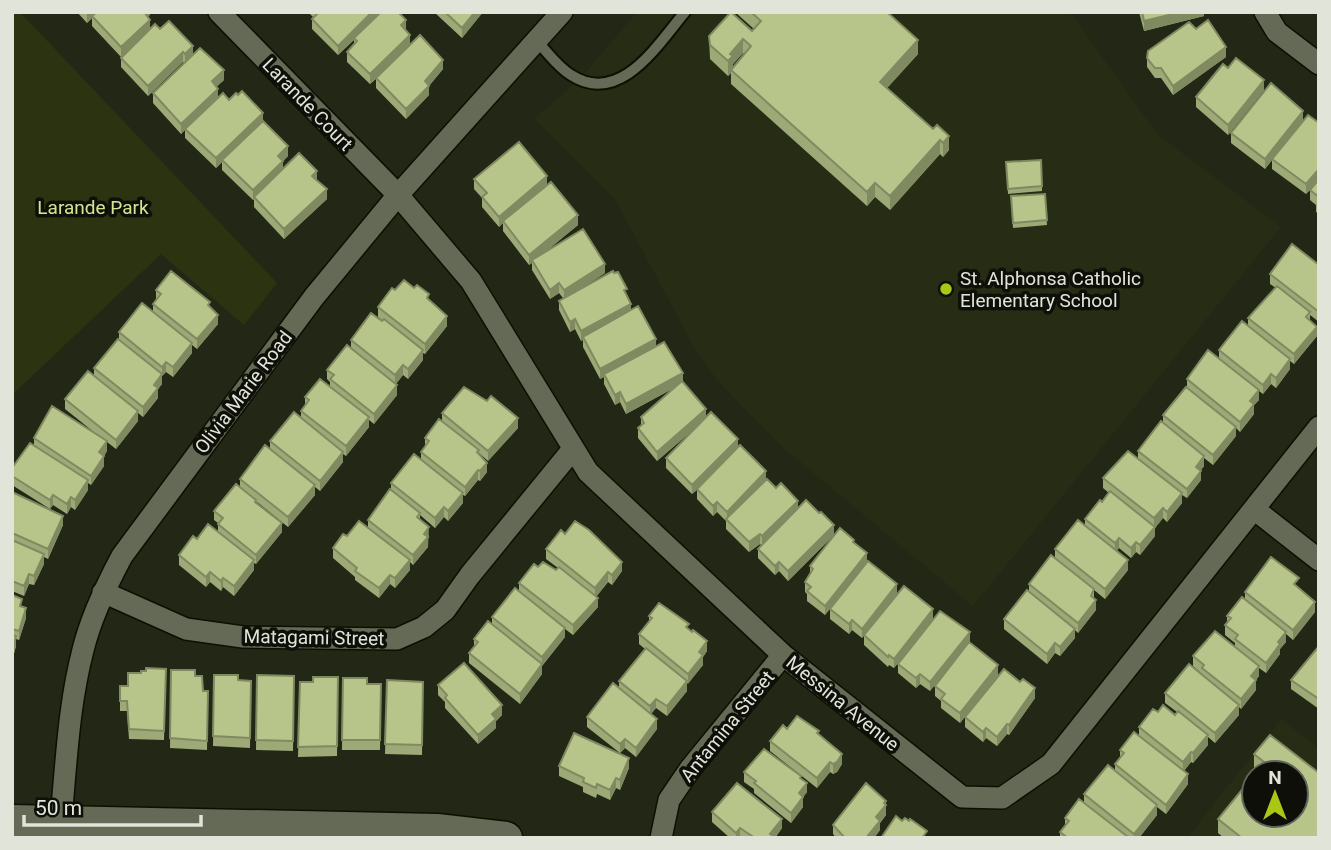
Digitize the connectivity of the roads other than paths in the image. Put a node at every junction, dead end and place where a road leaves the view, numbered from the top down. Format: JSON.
{"nodes":[{"id":1,"x":219,"y":12,"type":"edge"},
{"id":2,"x":562,"y":12,"type":"edge"},
{"id":3,"x":685,"y":12,"type":"edge"},
{"id":4,"x":1265,"y":12,"type":"edge"},
{"id":5,"x":537,"y":41,"type":"junction"},
{"id":6,"x":1319,"y":64,"type":"edge"},
{"id":7,"x":398,"y":195,"type":"junction"},
{"id":8,"x":1319,"y":427,"type":"edge"},
{"id":9,"x":573,"y":449,"type":"junction"},
{"id":10,"x":1254,"y":509,"type":"junction"},
{"id":11,"x":1319,"y":559,"type":"edge"},
{"id":12,"x":103,"y":592,"type":"junction"},
{"id":13,"x":783,"y":655,"type":"junction"},
{"id":14,"x":12,"y":821,"type":"edge"},
{"id":15,"x":60,"y":831,"type":"edge"},
{"id":16,"x":506,"y":838,"type":"edge"},
{"id":17,"x":661,"y":838,"type":"edge"}],
"edges":[{"from":1,"to":7,"type":"street","name":"Larande Court"},
{"from":2,"to":5,"type":"street","name":"Olivia Marie Road"},
{"from":3,"to":5,"type":"lane"},
{"from":4,"to":6,"type":"street"},
{"from":5,"to":7,"type":"street","name":"Olivia Marie Road"},
{"from":7,"to":9,"type":"street","name":"Messina Avenue"},
{"from":7,"to":12,"type":"street","name":"Olivia Marie Road"},
{"from":8,"to":10,"type":"street","name":"Messina Avenue"},
{"from":9,"to":12,"type":"street","name":"Matagami Street"},
{"from":9,"to":13,"type":"street","name":"Messina Avenue"},
{"from":10,"to":11,"type":"street"},
{"from":10,"to":13,"type":"street","name":"Messina Avenue"},
{"from":12,"to":15,"type":"street","name":"Olivia Marie Road"},
{"from":13,"to":17,"type":"street","name":"Antamina Street"},
{"from":14,"to":15,"type":"street"},
{"from":15,"to":16,"type":"street"}]}
